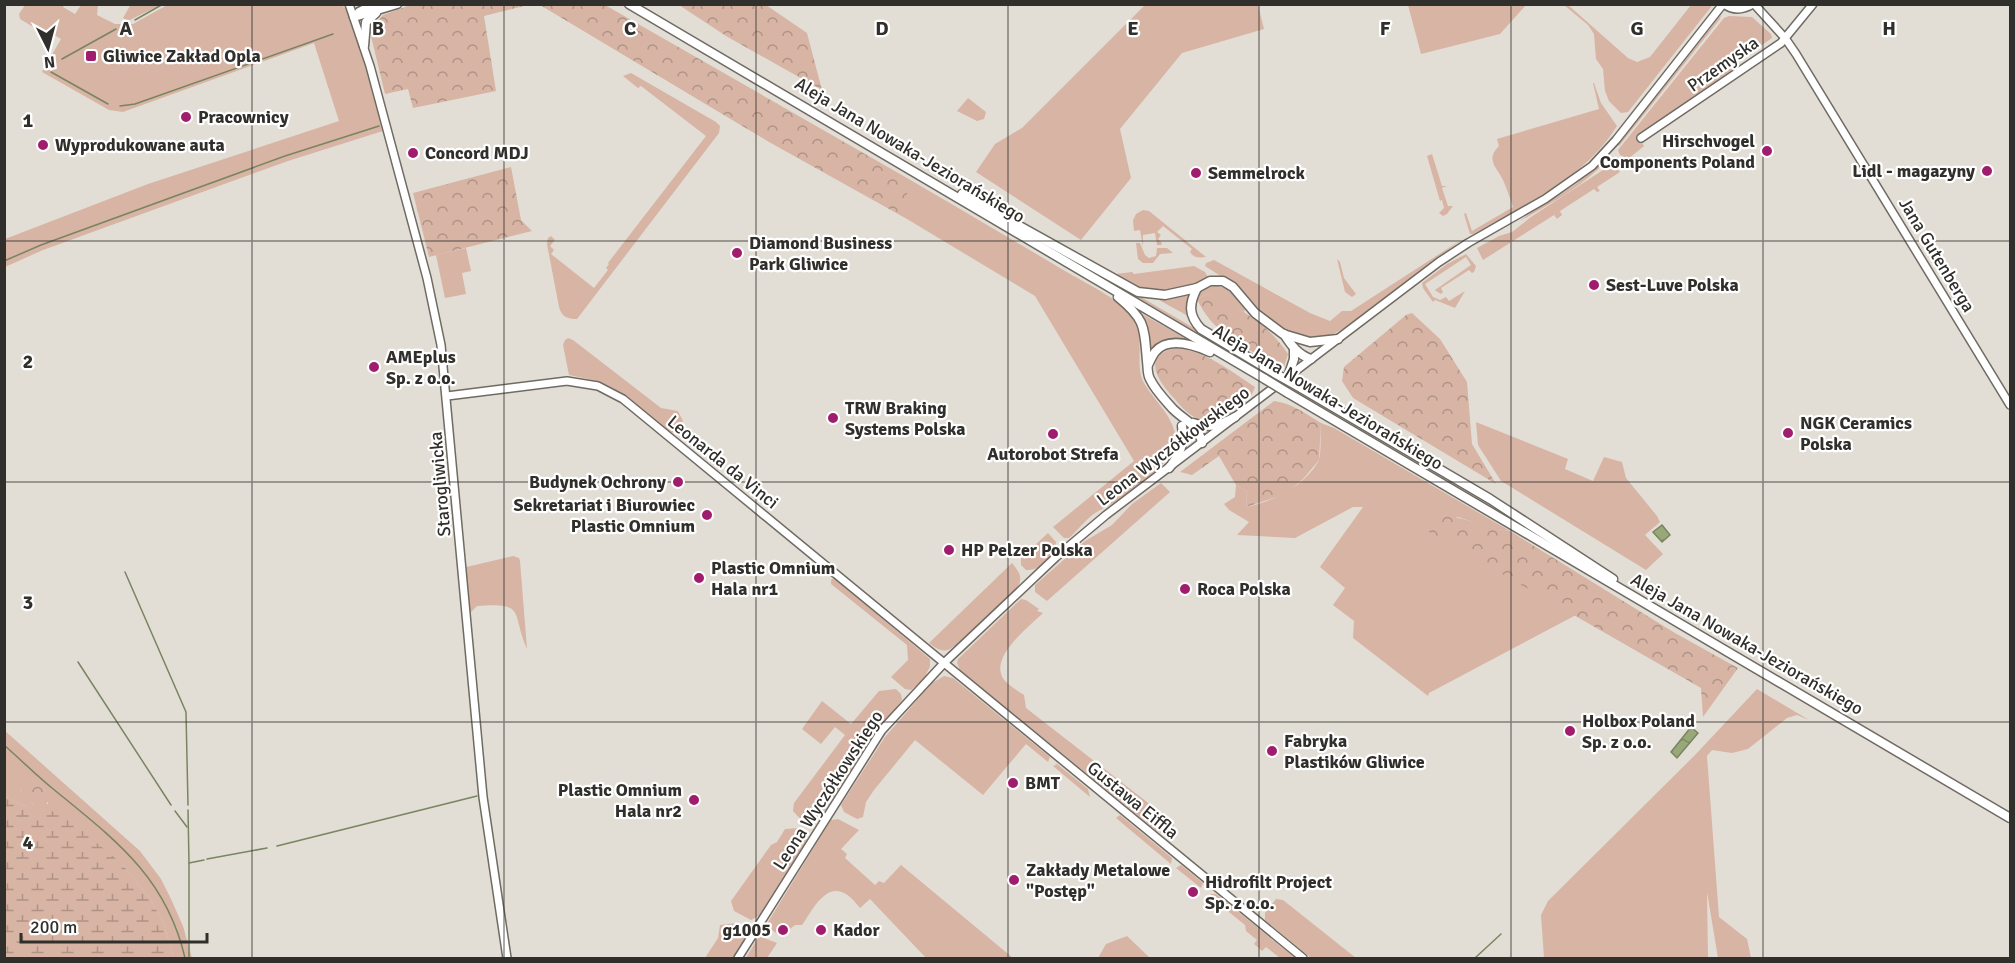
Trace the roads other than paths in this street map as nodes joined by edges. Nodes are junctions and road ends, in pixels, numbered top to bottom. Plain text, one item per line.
1 (349, 4) edge
2 (359, 4) edge
3 (397, 4) edge
4 (629, 4) edge
5 (1724, 4) edge
6 (1753, 4) edge
7 (1813, 4) edge
8 (376, 7) edge
9 (354, 17) junction
10 (1785, 38) junction
11 (364, 46) junction
12 (1641, 138) dead end
13 (920, 176) junction
14 (1099, 281) junction
15 (1197, 288) junction
16 (1283, 334) junction
17 (1338, 339) junction
18 (1302, 340) junction
19 (1293, 348) junction
20 (1311, 359) junction
21 (1238, 363) junction
22 (1148, 365) junction
23 (1288, 377) junction
24 (447, 396) junction
25 (2010, 405) edge
26 (1235, 417) junction
27 (1186, 424) junction
28 (1202, 443) junction
29 (1169, 468) junction
30 (1645, 603) junction
31 (945, 662) junction
32 (2010, 818) edge
33 (507, 958) edge
34 (738, 958) edge
35 (1303, 958) edge

1 - 9 street, Starogliwicka
2 - 8 main road
3 - 8 main road
4 - 13 main road, Aleja Jana Nowaka-Jeziorańskiego
5 - 6 street
5 - 17 street, Leona Wyczółkowskiego
6 - 10 street, Jana Gutenberga
7 - 10 street, Przemyska
8 - 9 main road
8 - 11 main road
9 - 11 street, Starogliwicka
10 - 12 street, Przemyska
10 - 25 street, Jana Gutenberga
11 - 24 street, Starogliwicka
13 - 14 main road, Aleja Jana Nowaka-Jeziorańskiego
13 - 15 main road
14 - 21 main road, Aleja Jana Nowaka-Jeziorańskiego
14 - 22 main road
15 - 16 main road
15 - 30 main road, bridge
16 - 18 main road
16 - 19 main road
17 - 18 main road
17 - 20 street, Leona Wyczółkowskiego
18 - 20 main road
19 - 20 main road
19 - 23 main road
20 - 23 street, Leona Wyczółkowskiego
21 - 22 main road
21 - 30 main road, Aleja Jana Nowaka-Jeziorańskiego, bridge
22 - 27 main road
23 - 26 street, Leona Wyczółkowskiego
24 - 31 street, Leonarda da Vinci
24 - 33 street, Starogliwicka
26 - 27 main road
26 - 28 street, Leona Wyczółkowskiego
27 - 28 main road
27 - 29 main road
28 - 29 street, Leona Wyczółkowskiego
29 - 31 street, Leona Wyczółkowskiego
30 - 32 main road, Aleja Jana Nowaka-Jeziorańskiego
31 - 34 street, Leona Wyczółkowskiego
31 - 35 street, Gustawa Eiffla

